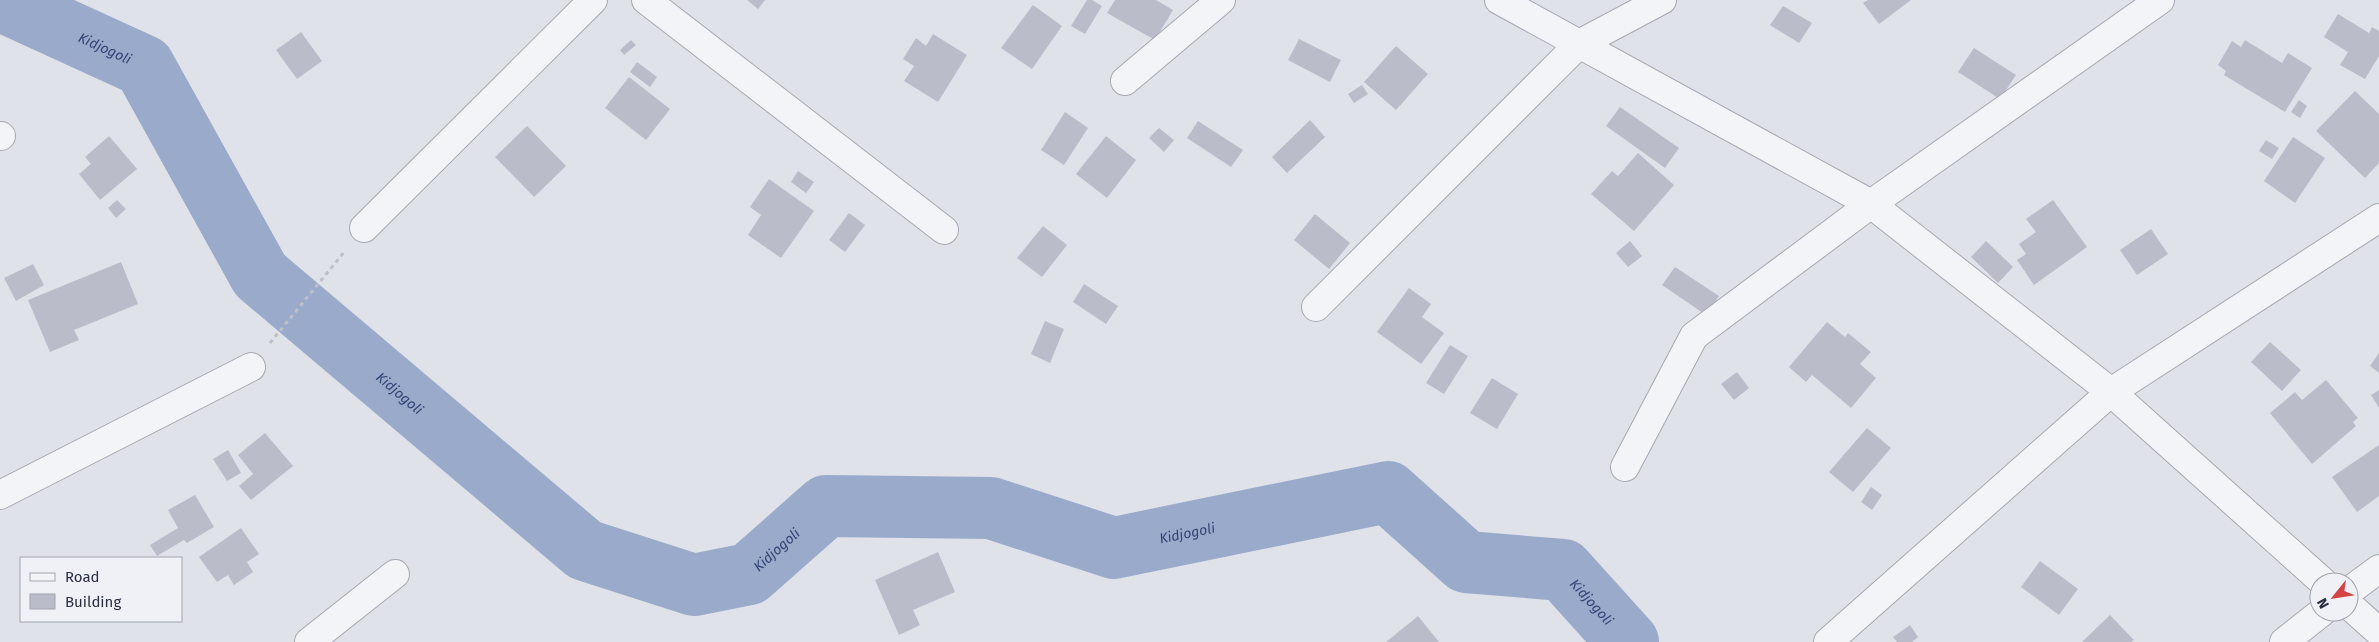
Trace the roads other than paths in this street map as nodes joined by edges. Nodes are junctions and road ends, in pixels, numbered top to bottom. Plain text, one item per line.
1 (593, 0) edge
2 (646, 0) edge
3 (1220, 0) edge
4 (1499, 0) edge
5 (1662, 0) edge
6 (2160, 0) edge
7 (1579, 44) junction
8 (1125, 81) dead end
9 (1871, 204) junction
10 (2379, 218) edge
11 (364, 228) road end
12 (944, 230) dead end
13 (1316, 307) dead end
14 (251, 367) road end
15 (2111, 392) junction
16 (1625, 467) dead end
17 (0, 495) edge
18 (2379, 569) edge
19 (2312, 572) edge
20 (395, 574) dead end
21 (2359, 584) edge
22 (2359, 614) edge
23 (2309, 622) edge
24 (2379, 632) edge
25 (309, 642) edge
26 (1828, 642) edge
27 (2284, 642) edge

1 - 11 street
2 - 12 street
3 - 8 street
4 - 7 street
5 - 7 street
6 - 9 street
7 - 9 street
7 - 13 street
9 - 15 street
9 - 16 street
10 - 15 street
14 - 17 street
15 - 19 street
15 - 26 street
18 - 21 street
20 - 25 street
22 - 24 street
23 - 27 street

